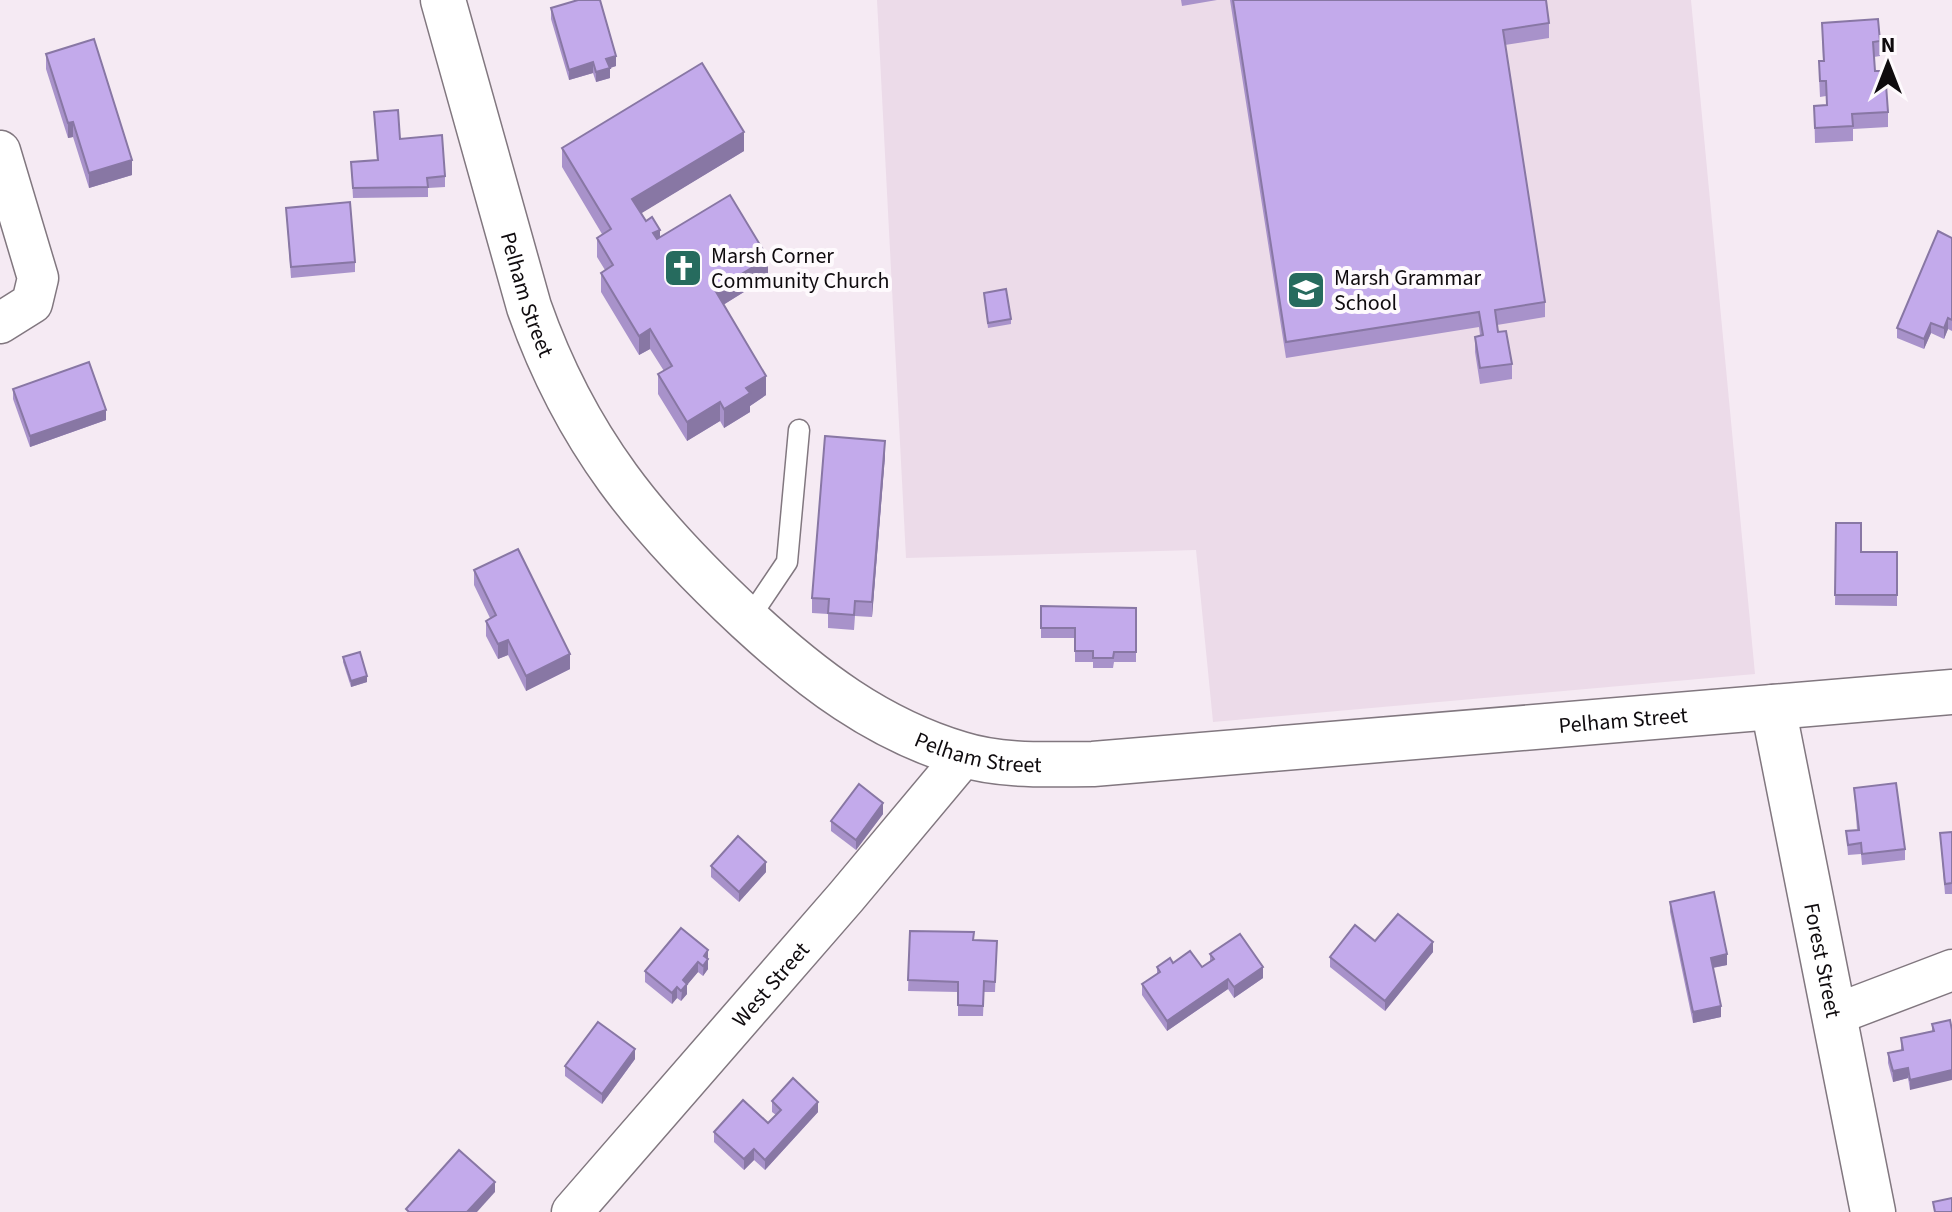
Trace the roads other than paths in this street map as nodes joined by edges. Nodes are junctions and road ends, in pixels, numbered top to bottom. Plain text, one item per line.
1 (443, 0) edge
2 (0, 151) edge
3 (0, 323) edge
4 (799, 430) dead end
5 (748, 620) junction
6 (1952, 692) edge
7 (1773, 707) junction
8 (964, 756) junction
9 (1952, 970) edge
10 (1834, 1015) junction
11 (572, 1212) edge
12 (1873, 1212) edge

1 - 5 street, Pelham Street
2 - 3 street
4 - 5 lane
5 - 8 street, Pelham Street
6 - 7 street, Pelham Street
7 - 8 street, Pelham Street
7 - 10 street, Forest Street
8 - 11 street, West Street
9 - 10 street
10 - 12 street, Forest Street

